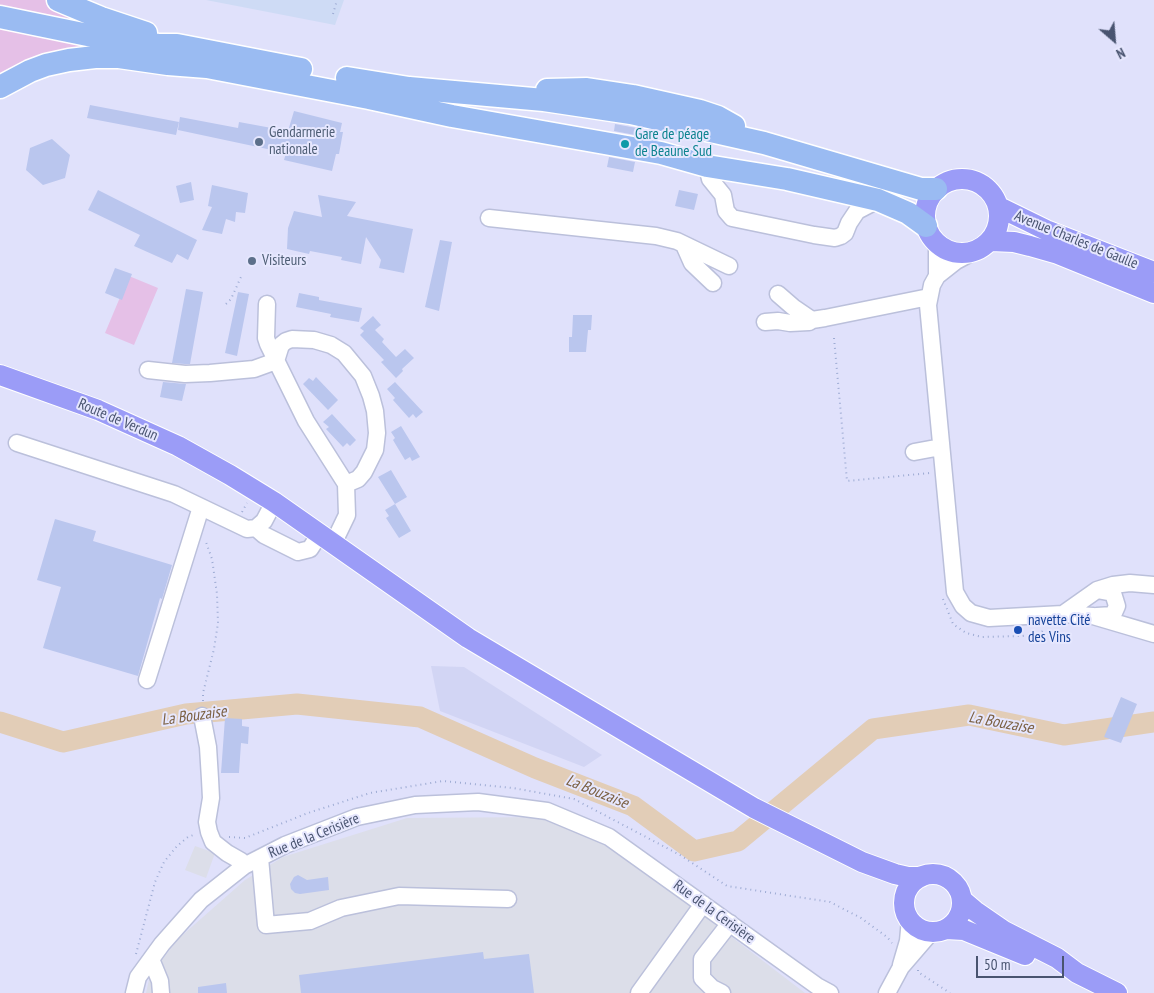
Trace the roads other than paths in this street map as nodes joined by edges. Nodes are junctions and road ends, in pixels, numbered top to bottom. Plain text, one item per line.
1 (58, 0) edge
2 (0, 17) edge
3 (98, 36) junction
4 (177, 45) junction
5 (207, 67) junction
6 (0, 86) edge
7 (707, 166) junction
8 (936, 189) junction
9 (878, 200) junction
10 (999, 206) junction
11 (489, 218) dead end
12 (931, 235) junction
13 (991, 241) junction
14 (684, 246) junction
15 (971, 253) junction
16 (728, 266) dead end
17 (1154, 272) edge
18 (936, 276) junction
19 (713, 283) dead end
20 (1154, 293) edge
21 (778, 294) dead end
22 (928, 297) junction
23 (812, 320) junction
24 (765, 322) dead end
25 (292, 339) junction
26 (276, 361) junction
27 (148, 370) dead end
28 (0, 375) edge
29 (17, 443) dead end
30 (346, 484) junction
31 (274, 502) junction
32 (201, 507) junction
33 (256, 528) junction
34 (326, 540) junction
35 (1154, 585) edge
36 (1097, 590) junction
37 (1064, 614) junction
38 (1093, 616) junction
39 (1154, 634) edge
40 (147, 680) dead end
41 (202, 716) dead end
42 (260, 858) junction
43 (862, 862) junction
44 (244, 866) junction
45 (921, 877) junction
46 (508, 899) dead end
47 (962, 900) junction
48 (703, 904) junction
49 (907, 912) junction
50 (730, 923) junction
51 (939, 930) junction
52 (151, 959) junction
53 (901, 967) junction
54 (1077, 972) junction
55 (136, 985) edge
56 (161, 993) edge
57 (639, 993) edge
58 (722, 993) edge
59 (830, 993) edge
60 (886, 993) edge
61 (1116, 993) edge

1 - 4 highway
2 - 3 highway
3 - 4 highway
3 - 5 highway
4 - 8 highway
5 - 6 highway
5 - 7 highway
7 - 9 highway
7 - 9 street
8 - 10 main road
8 - 12 main road
9 - 12 highway
10 - 13 main road
10 - 17 main road, Avenue Charles de Gaulle
11 - 14 street
12 - 15 main road
12 - 18 street
13 - 15 main road
13 - 20 main road, Avenue Charles de Gaulle
14 - 16 street
14 - 19 street
15 - 18 street
18 - 22 street
21 - 23 street
22 - 23 street
22 - 37 street
23 - 24 street
25 - 26 street
25 - 26 street
25 - 30 street
26 - 27 street
26 - 30 street
28 - 31 main road, Route de Verdun
29 - 32 street
30 - 34 street
31 - 33 street
31 - 34 main road, Route de Verdun
32 - 33 street
32 - 40 street
33 - 34 street
34 - 43 main road, Route de Verdun
35 - 36 street
36 - 37 street
36 - 38 street
37 - 38 street
38 - 39 street
41 - 44 street
42 - 44 street, Rue de la Cerisière
42 - 46 street
42 - 48 street, Rue de la Cerisière
43 - 45 main road
43 - 49 main road
44 - 52 street, Rue de la Cerisière
45 - 47 main road
45 - 49 main road
47 - 51 main road
47 - 54 main road
48 - 50 street, Rue de la Cerisière
48 - 57 street
49 - 51 main road
49 - 53 street
50 - 58 street
50 - 59 street, Rue de la Cerisière
51 - 53 street
51 - 54 main road
52 - 55 street, Rue de la Cerisière
52 - 56 street
53 - 60 street
54 - 61 main road

